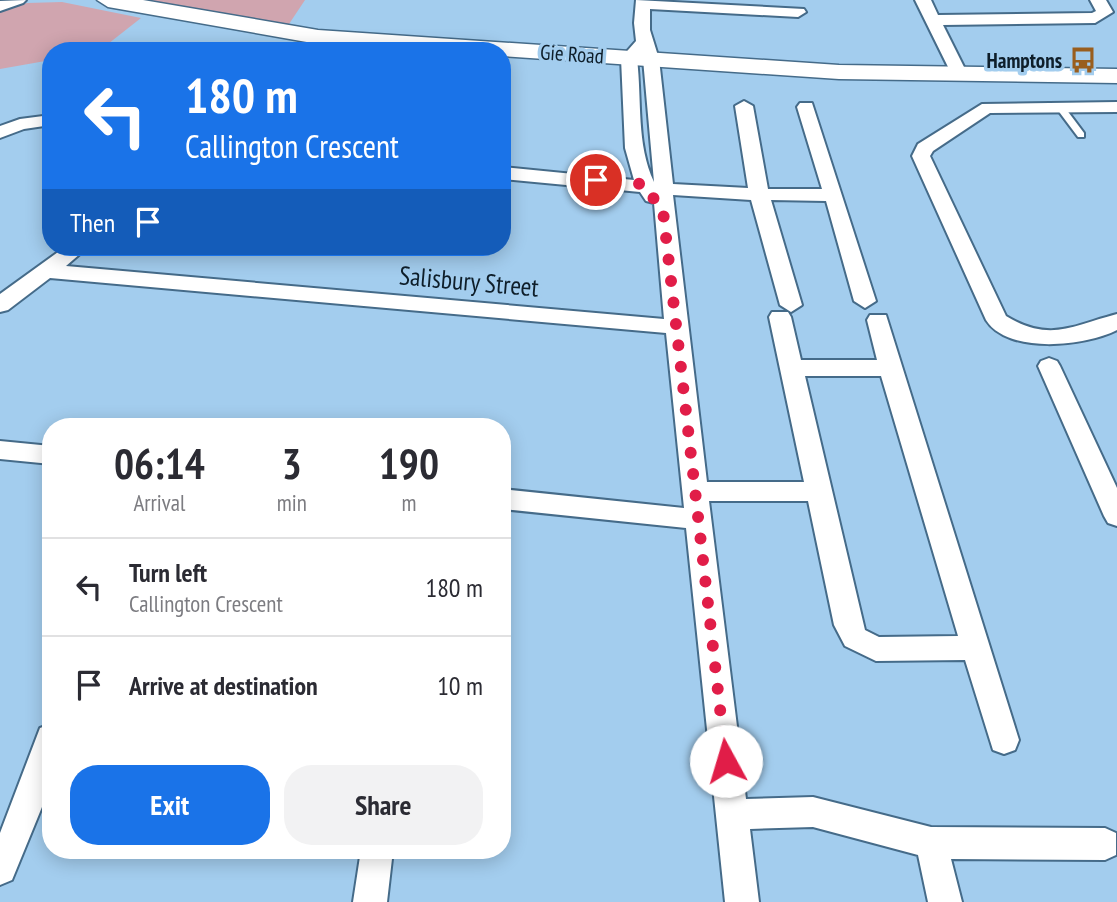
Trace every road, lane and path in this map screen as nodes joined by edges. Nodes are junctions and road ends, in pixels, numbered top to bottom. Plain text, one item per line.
1 (18, 0) edge
2 (87, 0) edge
3 (108, 0) edge
4 (923, 0) edge
5 (1098, 0) edge
6 (643, 2) edge
7 (693, 3) edge
8 (763, 5) edge
9 (0, 6) edge
10 (145, 9) junction
11 (798, 12) dead end
12 (933, 20) junction
13 (419, 42) edge
14 (511, 47) edge
15 (641, 53) junction
16 (1117, 67) edge
17 (958, 73) junction
18 (1117, 76) edge
19 (744, 106) dead end
20 (806, 107) dead end
21 (1060, 107) junction
22 (1117, 107) edge
23 (42, 121) edge
24 (0, 133) edge
25 (1081, 135) dead end
26 (511, 174) edge
27 (643, 184) junction
28 (759, 194) junction
29 (834, 195) junction
30 (664, 199) junction
31 (66, 256) edge
32 (45, 271) junction
33 (0, 304) edge
34 (1117, 321) edge
35 (678, 327) junction
36 (1049, 366) dead end
37 (791, 368) junction
38 (890, 368) junction
39 (0, 450) edge
40 (42, 454) edge
41 (818, 491) junction
42 (696, 492) junction
43 (511, 500) edge
44 (1117, 516) edge
45 (699, 519) junction
46 (975, 648) junction
47 (1004, 740) dead end
48 (42, 765) edge
49 (732, 815) junction
50 (931, 844) junction
51 (1105, 844) dead end
52 (376, 859) edge
53 (0, 869) edge
54 (370, 902) edge
55 (742, 902) edge
56 (945, 902) edge

1 - 9 street
2 - 10 street, Gie Road
3 - 10 street, Gie Road
4 - 12 street
5 - 12 street
6 - 7 street
6 - 15 street
7 - 8 street
8 - 11 street
10 - 13 street, Gie Road
12 - 17 street
14 - 15 street, Gie Road
15 - 17 street, Gie Road
15 - 27 street
15 - 30 street
16 - 17 street, Gie Road
17 - 18 street, Gie Road
19 - 28 street
20 - 29 street
21 - 22 street
21 - 25 lane
21 - 34 street
23 - 24 street
26 - 27 street
27 - 30 street
28 - 29 street
28 - 30 street
28 - 37 street
29 - 38 street
30 - 35 street
31 - 32 street
32 - 33 street
32 - 35 street, Salisbury Street
35 - 42 street
36 - 44 street
37 - 38 street
37 - 41 street
38 - 46 street
39 - 40 street
41 - 42 street
41 - 46 street
42 - 45 street
43 - 45 street
45 - 49 street
46 - 47 street
48 - 53 street
49 - 50 street
49 - 55 street
50 - 51 street
50 - 56 street
52 - 54 street

